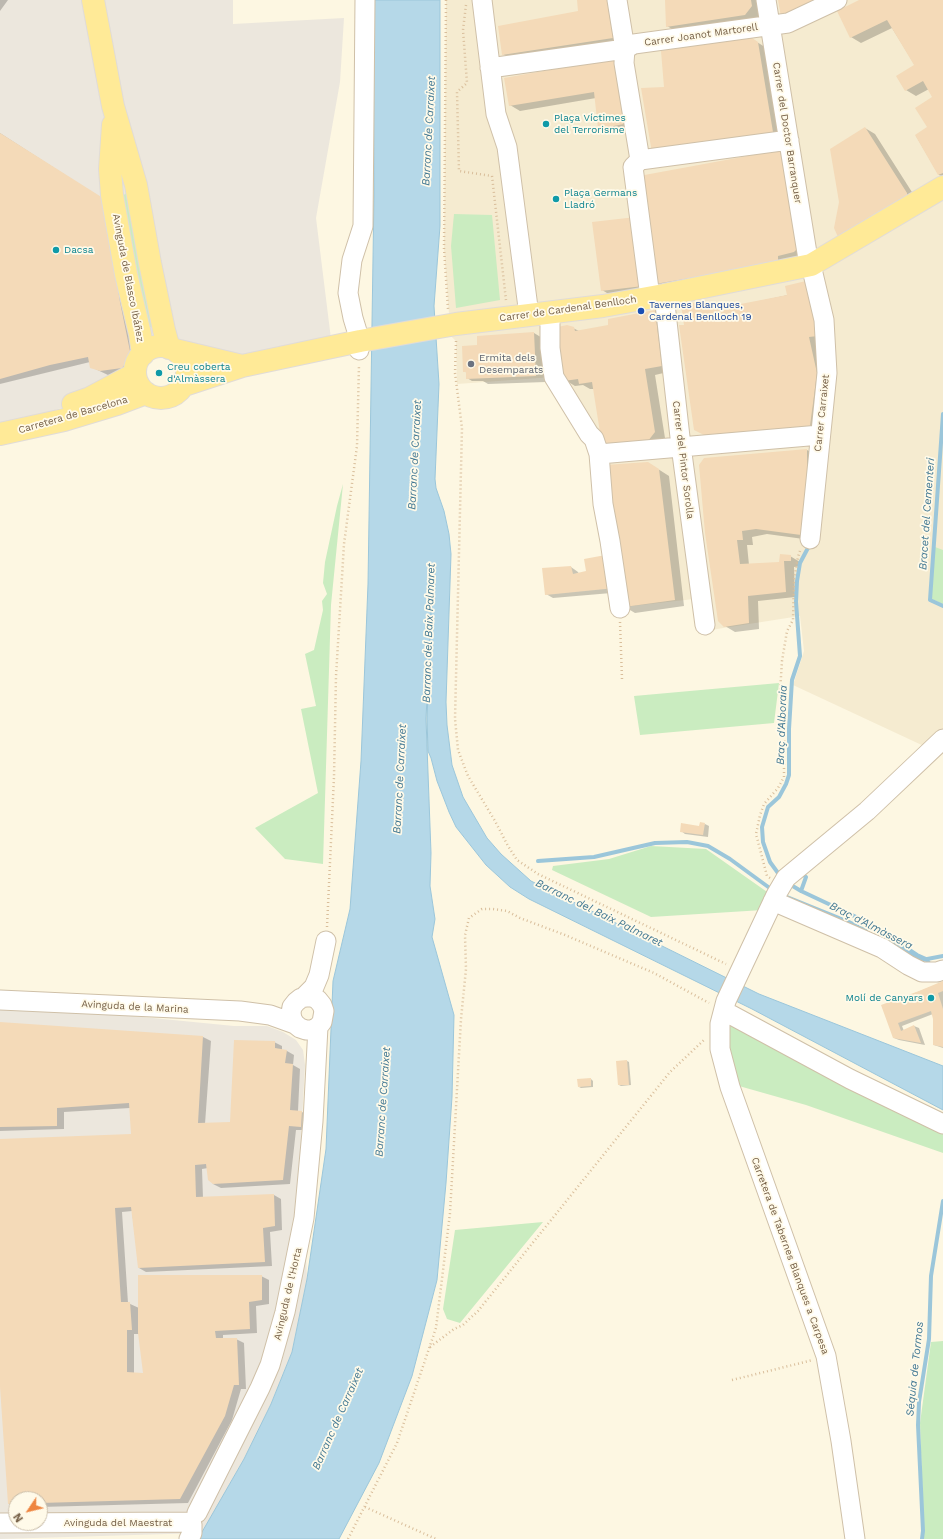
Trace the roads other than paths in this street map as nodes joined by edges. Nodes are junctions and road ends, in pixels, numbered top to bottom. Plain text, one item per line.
1 (93, 0) edge
2 (365, 0) edge
3 (482, 0) edge
4 (617, 0) edge
5 (766, 0) edge
6 (837, 0) edge
7 (770, 26) junction
8 (625, 49) junction
9 (490, 68) junction
10 (789, 140) junction
11 (640, 160) junction
12 (120, 166) junction
13 (136, 185) junction
14 (943, 187) edge
15 (112, 195) junction
16 (811, 264) junction
17 (657, 296) junction
18 (550, 313) junction
19 (529, 316) junction
20 (361, 344) junction
21 (172, 349) junction
22 (143, 354) junction
23 (242, 366) junction
24 (135, 374) junction
25 (184, 385) junction
26 (146, 393) junction
27 (0, 429) edge
28 (0, 434) edge
29 (820, 435) junction
30 (681, 446) junction
31 (599, 454) junction
32 (810, 539) road end
33 (620, 608) road end
34 (705, 625) dead end
35 (943, 739) edge
36 (777, 894) junction
37 (326, 941) road end
38 (943, 970) edge
39 (0, 1000) edge
40 (306, 1002) junction
41 (723, 1012) junction
42 (270, 1015) junction
43 (304, 1026) junction
44 (943, 1124) edge
45 (0, 1523) edge
46 (192, 1524) edge
47 (855, 1539) edge

1 - 12 main road, Avinguda de Blasco Ibáñez
2 - 20 street
3 - 9 street
4 - 8 street
5 - 7 street, Carrer del Doctor Barranquer
6 - 7 street, Carrer Joanot Martorell
7 - 8 street, Carrer Joanot Martorell
7 - 10 street, Carrer del Doctor Barranquer
8 - 9 street, Carrer Joanot Martorell
8 - 11 street
9 - 19 street
10 - 11 street
10 - 16 street, Carrer del Doctor Barranquer
11 - 17 street, Carrer del Pintor Sorolla
12 - 13 main road, Avinguda de Blasco Ibáñez
12 - 15 main road, Avinguda de Blasco Ibáñez
13 - 15 main road
13 - 21 main road, Avinguda de Blasco Ibáñez
14 - 16 main road, Carrer de Cardenal Benlloch
15 - 22 main road, Avinguda de Blasco Ibáñez
16 - 17 main road, Carrer de Cardenal Benlloch
16 - 29 street, Carrer Carraixet
17 - 18 main road, Carrer de Cardenal Benlloch
17 - 30 street, Carrer del Pintor Sorolla
18 - 19 main road, Carrer de Cardenal Benlloch
18 - 31 street
19 - 20 main road, Carrer de Cardenal Benlloch
20 - 23 main road
21 - 22 main road
21 - 23 main road
21 - 25 main road
22 - 24 main road
23 - 25 main road
24 - 26 main road
24 - 27 main road, Carretera de Barcelona
25 - 26 main road
26 - 28 main road, Carretera de Barcelona
29 - 30 street
29 - 32 street, Carrer Carraixet
30 - 31 street
30 - 34 street, Carrer del Pintor Sorolla
31 - 33 street
35 - 36 street
36 - 38 street
36 - 41 street
37 - 40 street
39 - 42 street, Avinguda de la Marina
40 - 42 street
40 - 43 street
40 - 43 street
41 - 44 street
41 - 47 street, Carretera de Tabernes Blanques a Carpesa
42 - 43 street, Avinguda de la Marina
43 - 46 street, Avinguda de l'Horta
45 - 46 street, Avinguda del Maestrat

